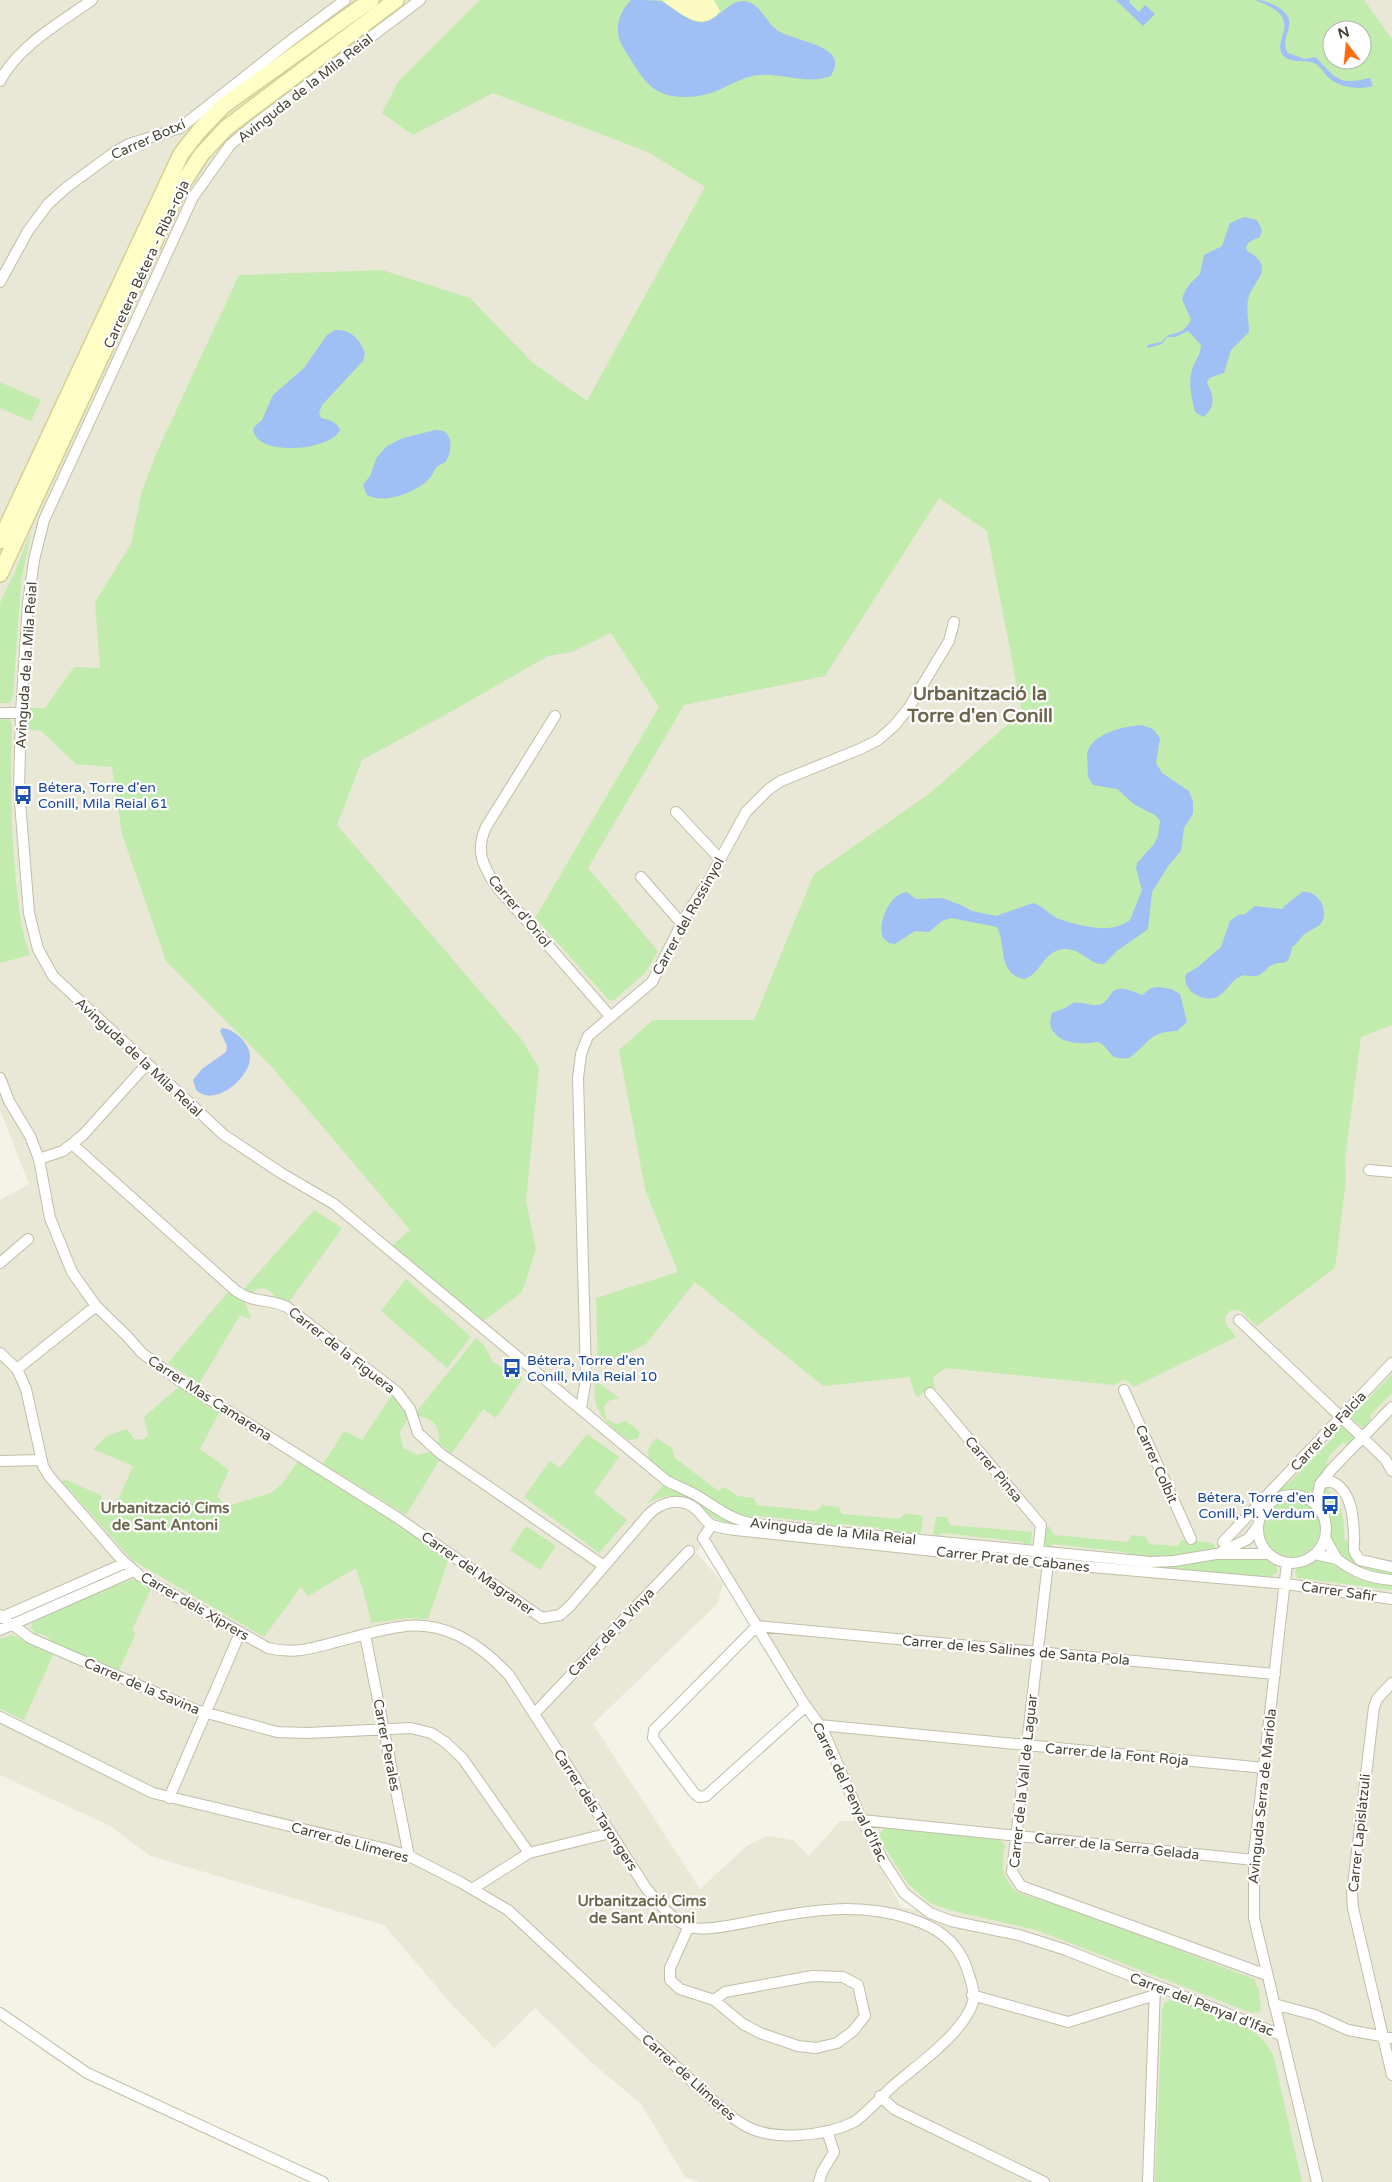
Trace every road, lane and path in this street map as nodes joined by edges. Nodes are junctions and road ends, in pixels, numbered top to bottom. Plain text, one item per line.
1 (92, 0) edge
2 (345, 0) edge
3 (371, 0) edge
4 (396, 0) edge
5 (420, 0) edge
6 (0, 81) edge
7 (0, 282) edge
8 (0, 541) edge
9 (0, 574) edge
10 (954, 622) dead end
11 (2, 712) edge
12 (21, 713) junction
13 (554, 716) dead end
14 (676, 812) dead end
15 (720, 859) junction
16 (641, 877) dead end
17 (682, 924) junction
18 (610, 1016) junction
19 (147, 1064) junction
20 (0, 1078) edge
21 (5, 1098) edge
22 (72, 1144) junction
23 (39, 1159) junction
24 (1369, 1170) dead end
25 (1392, 1172) edge
26 (28, 1239) dead end
27 (0, 1263) edge
28 (96, 1306) junction
29 (1239, 1320) dead end
30 (0, 1353) edge
31 (1392, 1363) edge
32 (17, 1369) junction
33 (1124, 1390) dead end
34 (930, 1393) dead end
35 (1392, 1408) edge
36 (581, 1409) junction
37 (1340, 1417) junction
38 (1362, 1438) junction
39 (42, 1460) junction
40 (0, 1461) edge
41 (1392, 1471) edge
42 (1320, 1484) junction
43 (1316, 1505) junction
44 (398, 1518) joint
45 (712, 1525) junction
46 (1258, 1526) junction
47 (1325, 1538) junction
48 (1191, 1539) dead end
49 (1223, 1542) dead end
50 (689, 1551) dead end
51 (1038, 1551) junction
52 (1216, 1554) junction
53 (1268, 1554) junction
54 (1315, 1554) junction
55 (1337, 1558) junction
56 (126, 1563) junction
57 (1048, 1563) junction
58 (1287, 1563) junction
59 (604, 1566) junction
60 (1392, 1567) edge
61 (134, 1571) junction
62 (1392, 1580) edge
63 (1286, 1584) junction
64 (1392, 1599) edge
65 (1, 1617) edge
66 (13, 1624) junction
67 (757, 1626) junction
68 (0, 1630) edge
69 (240, 1633) junction
70 (365, 1635) junction
71 (1038, 1652) junction
72 (1275, 1674) junction
73 (1392, 1683) edge
74 (806, 1706) junction
75 (206, 1713) junction
76 (534, 1714) junction
77 (0, 1717) edge
78 (819, 1725) junction
79 (383, 1728) junction
80 (1026, 1745) junction
81 (1265, 1768) junction
82 (169, 1798) junction
83 (862, 1820) junction
84 (610, 1833) junction
85 (1016, 1836) junction
86 (529, 1853) junction
87 (409, 1856) junction
88 (1254, 1860) junction
89 (472, 1889) junction
90 (689, 1926) junction
91 (1267, 1975) junction
92 (1155, 1991) junction
93 (972, 1995) junction
94 (714, 2000) junction
95 (1274, 2004) junction
96 (0, 2013) edge
97 (1281, 2034) junction
98 (1388, 2038) edge
99 (1392, 2075) edge
100 (880, 2096) junction
101 (827, 2131) junction
102 (323, 2182) edge
103 (819, 2182) edge
104 (1044, 2182) edge
105 (1148, 2182) edge
106 (1316, 2182) edge

1 - 6 street
2 - 7 street, Carrer Botxí
3 - 8 main road, Carretera Bétera - Riba-roja
4 - 9 main road, Carretera Bétera - Riba-roja
5 - 12 street, Avinguda de la Mila Reial
10 - 15 street, Carrer del Rossinyol
11 - 12 street
12 - 19 street, Avinguda de la Mila Reial
13 - 18 street, Carrer d'Oriol
14 - 15 street
15 - 17 street, Carrer del Rossinyol
16 - 17 street
17 - 18 street, Carrer del Rossinyol
18 - 36 street, Carrer del Rossinyol
19 - 22 street
19 - 36 street, Avinguda de la Mila Reial
20 - 21 street, Carrer Mas Camarena
21 - 23 street, Carrer Mas Camarena
22 - 23 street
22 - 59 street, Carrer de la Figuera
23 - 28 street, Carrer Mas Camarena
24 - 25 street
26 - 27 street
28 - 32 street
28 - 44 street, Carrer Mas Camarena
29 - 37 street
30 - 32 street, Carrer dels Xiprers
31 - 37 street, Carrer de Falcia
32 - 39 street, Carrer dels Xiprers
33 - 48 street, Carrer Colbit
34 - 51 street, Carrer Pinsa
35 - 38 street, Carrer de Falcia
36 - 51 street, Avinguda de la Mila Reial
37 - 38 street
37 - 49 street, Carrer de Falcia
38 - 41 street
38 - 42 street, Carrer de Falcia
39 - 40 street
39 - 56 street, Carrer dels Xiprers
42 - 43 street
42 - 60 street
43 - 46 street
43 - 47 street
44 - 59 street, Carrer del Magraner
45 - 57 street, Carrer Prat de Cabanes
45 - 59 street, Carrer del Magraner
45 - 67 street, Carrer del Penyal d'Ifac
46 - 52 street, Avinguda de la Mila Reial
46 - 53 street
47 - 54 street
47 - 55 street
50 - 76 street, Carrer de la Vinya
51 - 52 street, Avinguda de la Mila Reial
52 - 53 street, Avinguda de la Mila Reial
53 - 58 street
54 - 55 street
54 - 58 street
55 - 62 street
56 - 61 street, Carrer dels Xiprers
56 - 65 street
57 - 63 street, Carrer Prat de Cabanes
57 - 71 street, Carrer de la Vall de Laguar
58 - 63 street, Avinguda Serra de Mariola
61 - 66 street
61 - 69 street, Carrer dels Xiprers
63 - 64 street, Carrer Safir
63 - 72 street, Avinguda Serra de Mariola
65 - 66 street, Carrer de la Savina
66 - 68 street
66 - 75 street, Carrer de la Savina
67 - 71 street, Carrer de les Salines de Santa Pola
67 - 74 street, Carrer del Penyal d'Ifac
67 - 74 street
69 - 70 street, Carrer dels Xiprers
69 - 75 street
70 - 76 street, Carrer dels Tarongers
70 - 79 street, Carrer Perales
71 - 72 street, Carrer de les Salines de Santa Pola
71 - 80 street, Carrer de la Vall de Laguar
72 - 81 street, Avinguda Serra de Mariola
73 - 98 street, Carrer Lapislàtzuli
74 - 78 street, Carrer del Penyal d'Ifac
75 - 79 street, Carrer de la Savina
75 - 82 street
76 - 84 street, Carrer dels Tarongers
77 - 82 street, Carrer de Llimeres
78 - 80 street, Carrer de la Font Roja
78 - 83 street, Carrer del Penyal d'Ifac
79 - 86 street, Carrer de la Savina
79 - 87 street, Carrer Perales
80 - 81 street, Carrer de la Font Roja
80 - 85 street, Carrer de la Vall de Laguar
81 - 88 street, Avinguda Serra de Mariola
82 - 87 street, Carrer de Llimeres
83 - 85 street, Carrer de la Serra Gelada
83 - 92 street, Carrer del Penyal d'Ifac
84 - 86 street
84 - 90 street, Carrer dels Tarongers
85 - 88 street, Carrer de la Serra Gelada
85 - 91 street, Carrer de la Vall de Laguar
86 - 89 street
87 - 89 street, Carrer de Llimeres
88 - 91 street, Avinguda Serra de Mariola
89 - 101 street, Carrer de Llimeres
90 - 93 street
90 - 94 street
91 - 95 street, Avinguda Serra de Mariola
92 - 93 street
92 - 97 street, Carrer del Penyal d'Ifac
92 - 105 street
93 - 100 street
94 - 94 street
95 - 97 street, Avinguda Serra de Mariola
95 - 98 street
96 - 102 street
97 - 106 street, Avinguda Serra de Mariola
98 - 99 street, Carrer Lapislàtzuli
100 - 101 street
100 - 104 street
101 - 103 street

